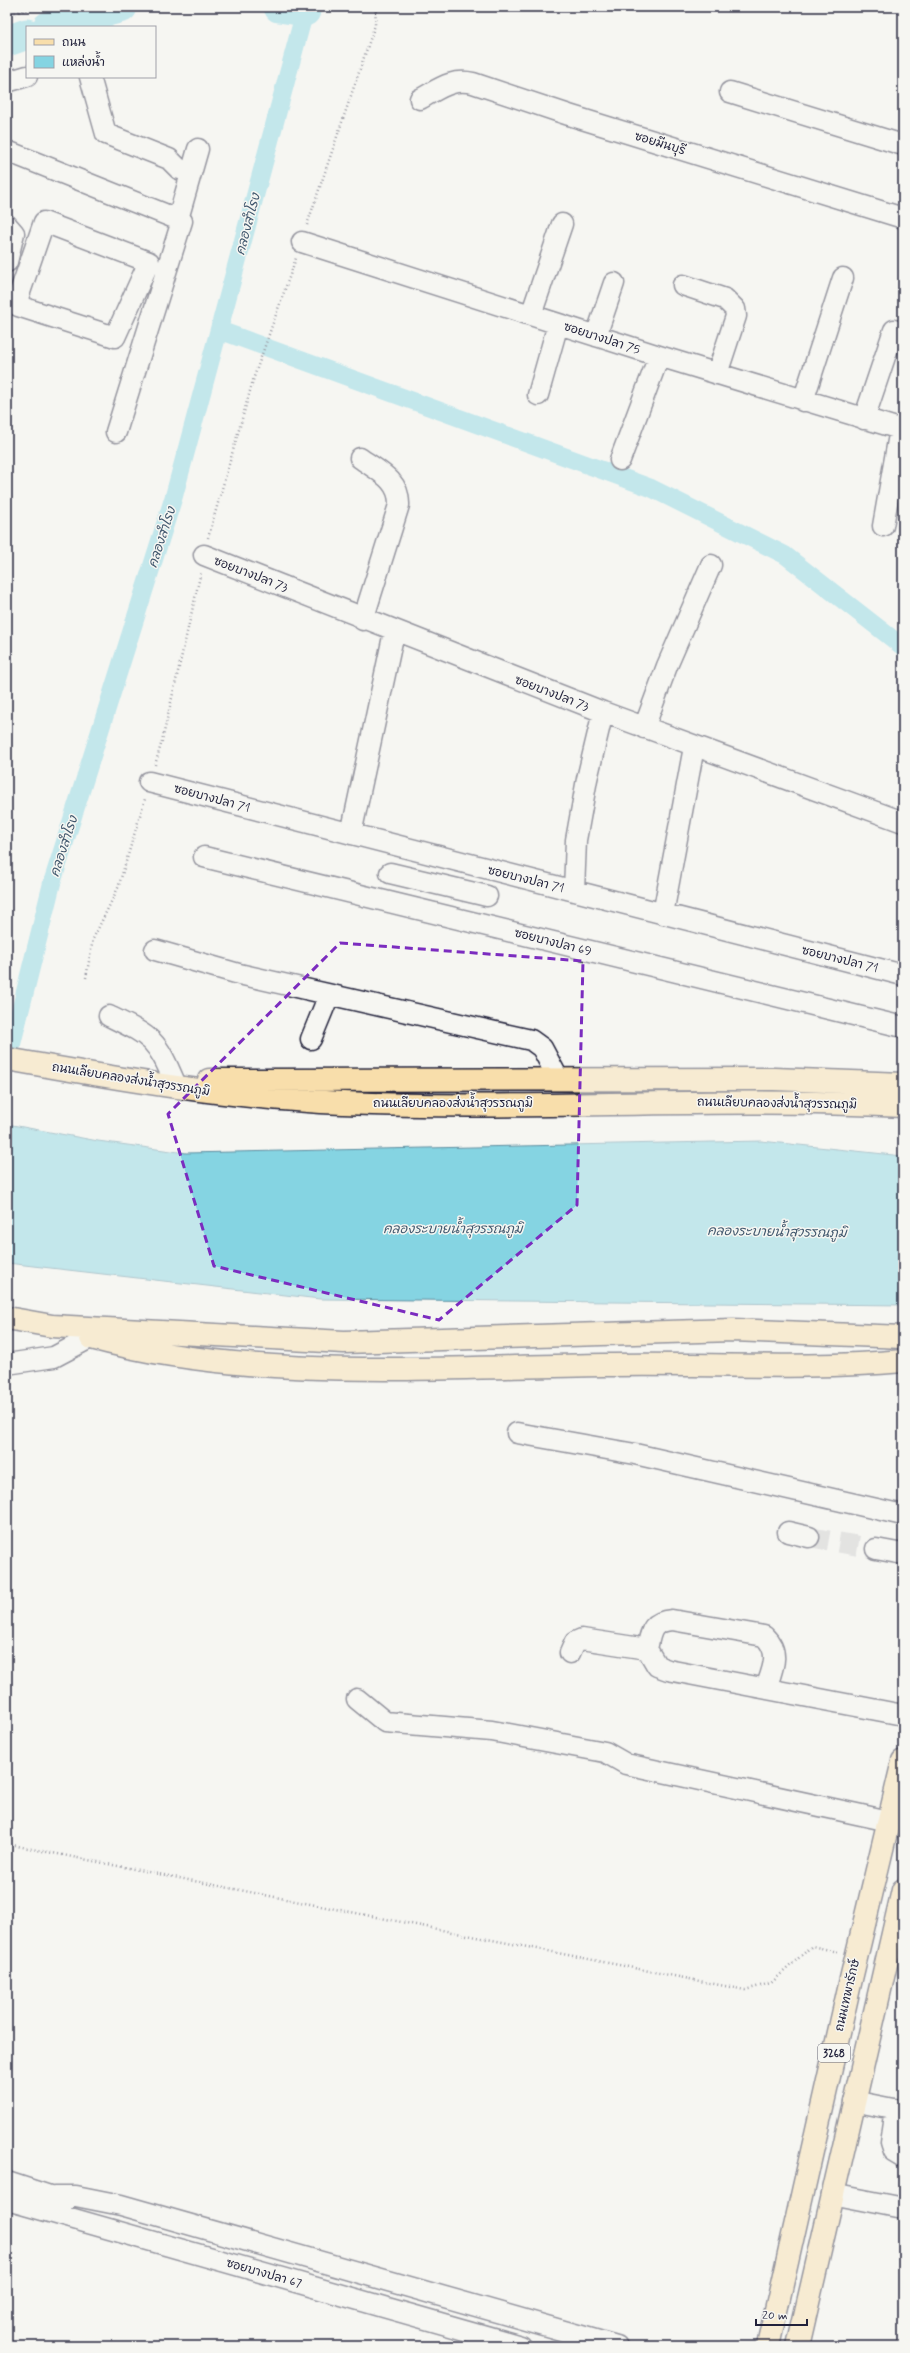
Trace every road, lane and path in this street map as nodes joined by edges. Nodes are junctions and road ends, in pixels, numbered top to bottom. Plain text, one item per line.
1 (37, 7) edge
2 (376, 7) edge
3 (7, 15) edge
4 (26, 76) edge
5 (90, 78) edge
6 (7, 82) edge
7 (730, 92) dead end
8 (420, 99) dead end
9 (903, 145) edge
10 (198, 149) dead end
11 (7, 151) edge
12 (179, 169) dead end
13 (903, 218) edge
14 (178, 219) junction
15 (562, 224) dead end
16 (7, 225) edge
17 (302, 242) junction
18 (7, 262) edge
19 (843, 278) dead end
20 (614, 283) dead end
21 (683, 286) dead end
22 (13, 292) edge
23 (531, 315) junction
24 (558, 324) junction
25 (894, 330) dead end
26 (596, 336) junction
27 (659, 356) junction
28 (717, 374) junction
29 (538, 395) dead end
30 (803, 401) junction
31 (864, 419) junction
32 (902, 430) edge
33 (116, 432) dead end
34 (360, 458) dead end
35 (620, 460) dead end
36 (883, 526) dead end
37 (204, 555) junction
38 (711, 565) dead end
39 (364, 620) junction
40 (394, 632) junction
41 (603, 712) junction
42 (644, 728) junction
43 (694, 747) junction
44 (150, 782) junction
45 (903, 822) edge
46 (351, 834) junction
47 (204, 858) dead end
48 (450, 860) junction
49 (390, 873) dead end
50 (443, 885) junction
51 (574, 891) junction
52 (487, 896) dead end
53 (435, 914) junction
54 (663, 914) junction
55 (155, 950) dead end
56 (903, 975) edge
57 (86, 978) dead end
58 (329, 995) junction
59 (109, 1016) dead end
60 (903, 1027) edge
61 (311, 1039) dead end
62 (7, 1058) edge
63 (559, 1080) junction
64 (144, 1083) junction
65 (175, 1083) junction
66 (903, 1084) edge
67 (903, 1106) edge
68 (7, 1318) edge
69 (58, 1327) junction
70 (903, 1337) edge
71 (90, 1338) junction
72 (903, 1361) edge
73 (7, 1364) edge
74 (517, 1433) dead end
75 (903, 1515) edge
76 (788, 1532) dead end
77 (809, 1537) tunnel mouth
78 (876, 1549) tunnel mouth
79 (903, 1554) edge
80 (647, 1649) junction
81 (570, 1653) dead end
82 (766, 1688) junction
83 (357, 1699) dead end
84 (903, 1715) edge
85 (903, 1761) edge
86 (889, 1821) junction
87 (7, 1844) edge
88 (903, 1890) edge
89 (897, 1941) edge
90 (856, 1956) junction
91 (853, 2101) junction
92 (899, 2110) edge
93 (903, 2157) edge
94 (7, 2182) edge
95 (832, 2194) junction
96 (54, 2196) junction
97 (7, 2200) edge
98 (903, 2208) edge
99 (76, 2220) junction
100 (521, 2346) edge
101 (617, 2346) edge
102 (768, 2346) edge
103 (798, 2346) edge

1 - 3 path
2 - 17 path
4 - 6 street
5 - 12 street
7 - 9 street
8 - 13 street, ซอยมีนบุรี
10 - 14 street
11 - 14 street
14 - 33 street
15 - 23 street
16 - 18 street
17 - 23 street, ซอยบางปลา 75
17 - 37 path
19 - 30 street
20 - 26 street
21 - 28 street
22 - 22 street
23 - 24 street, ซอยบางปลา 75
24 - 26 street, ซอยบางปลา 75
24 - 29 street
25 - 31 street
26 - 27 street, ซอยบางปลา 75
27 - 28 street, ซอยบางปลา 75
27 - 35 street
28 - 30 street, ซอยบางปลา 75
30 - 31 street, ซอยบางปลา 75
31 - 32 street, ซอยบางปลา 75
32 - 36 street
34 - 39 street
37 - 39 street, ซอยบางปลา 73
37 - 44 path
38 - 42 street
39 - 40 street, ซอยบางปลา 73
40 - 41 street, ซอยบางปลา 73
40 - 46 street
41 - 42 street, ซอยบางปลา 73
41 - 51 street
42 - 43 street, ซอยบางปลา 73
43 - 45 street, ซอยบางปลา 73
43 - 54 street
44 - 46 street, ซอยบางปลา 71
44 - 57 path
46 - 48 street, ซอยบางปลา 71
47 - 53 street, ซอยบางปลา 69
48 - 50 street
48 - 51 street, ซอยบางปลา 71
49 - 50 street
50 - 52 street
50 - 53 street
51 - 54 street, ซอยบางปลา 71
53 - 60 street, ซอยบางปลา 69
54 - 56 street, ซอยบางปลา 71
55 - 58 street
58 - 61 street
58 - 63 street
59 - 65 street
62 - 64 main road, ถนนเลียบคลองส่งน้ำสุวรรณภูมิ
63 - 65 main road
63 - 66 main road
64 - 65 main road
64 - 67 main road, ถนนเลียบคลองส่งน้ำสุวรรณภูมิ
68 - 69 main road
69 - 70 main road
69 - 71 main road
71 - 72 main road
71 - 73 street
74 - 75 street
76 - 77 street
78 - 79 street
80 - 81 street
80 - 82 street
80 - 82 street
82 - 84 street
83 - 86 street
85 - 86 main road, ถนนเทพารักษ์ / 3268
86 - 90 main road, ถนนเทพารักษ์ / 3268
87 - 90 path
88 - 89 main road, 3268
89 - 91 main road, 3268
90 - 102 main road, ถนนเทพารักษ์ / 3268
91 - 92 street
91 - 95 main road, 3268
92 - 93 street
94 - 96 street
95 - 98 street
95 - 103 main road, 3268
96 - 99 street
96 - 101 street
97 - 99 street, ซอยบางปลา 67
99 - 100 street, ซอยบางปลา 67

